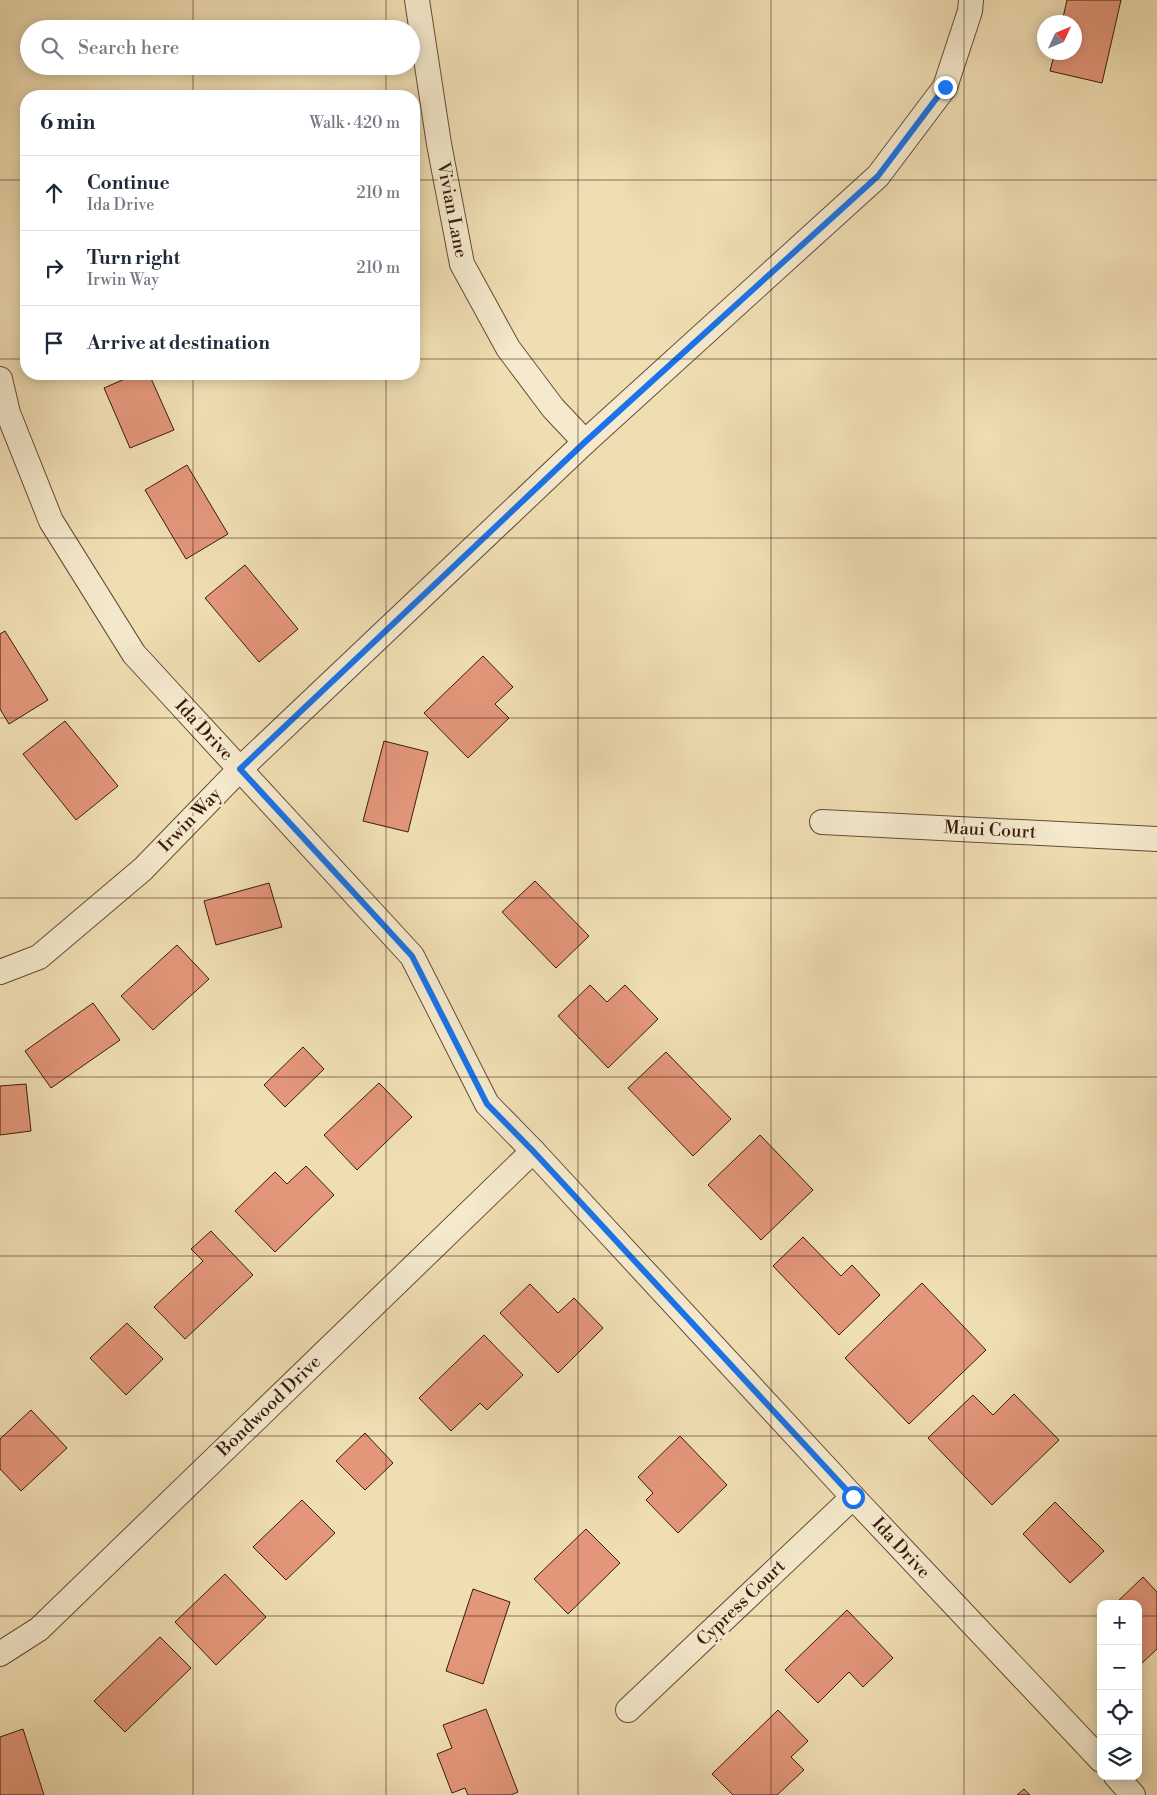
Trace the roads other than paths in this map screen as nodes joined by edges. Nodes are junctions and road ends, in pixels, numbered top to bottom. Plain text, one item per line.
1 (417, 0) edge
2 (971, 0) edge
3 (0, 379) edge
4 (585, 442) junction
5 (240, 769) junction
6 (822, 822) dead end
7 (1157, 839) edge
8 (0, 972) edge
9 (533, 1151) junction
10 (853, 1497) junction
11 (0, 1654) edge
12 (628, 1710) dead end
13 (1097, 1756) edge
14 (1120, 1780) edge
15 (1134, 1795) edge

1 - 4 street, Vivian Lane
2 - 4 street, Irwin Way
3 - 5 street, Ida Drive
4 - 5 street, Irwin Way
5 - 8 street, Irwin Way
5 - 9 street, Ida Drive
6 - 7 street, Maui Court
9 - 10 street, Ida Drive
9 - 11 street, Bondwood Drive
10 - 12 street, Cypress Court
10 - 13 street, Ida Drive
14 - 15 street

